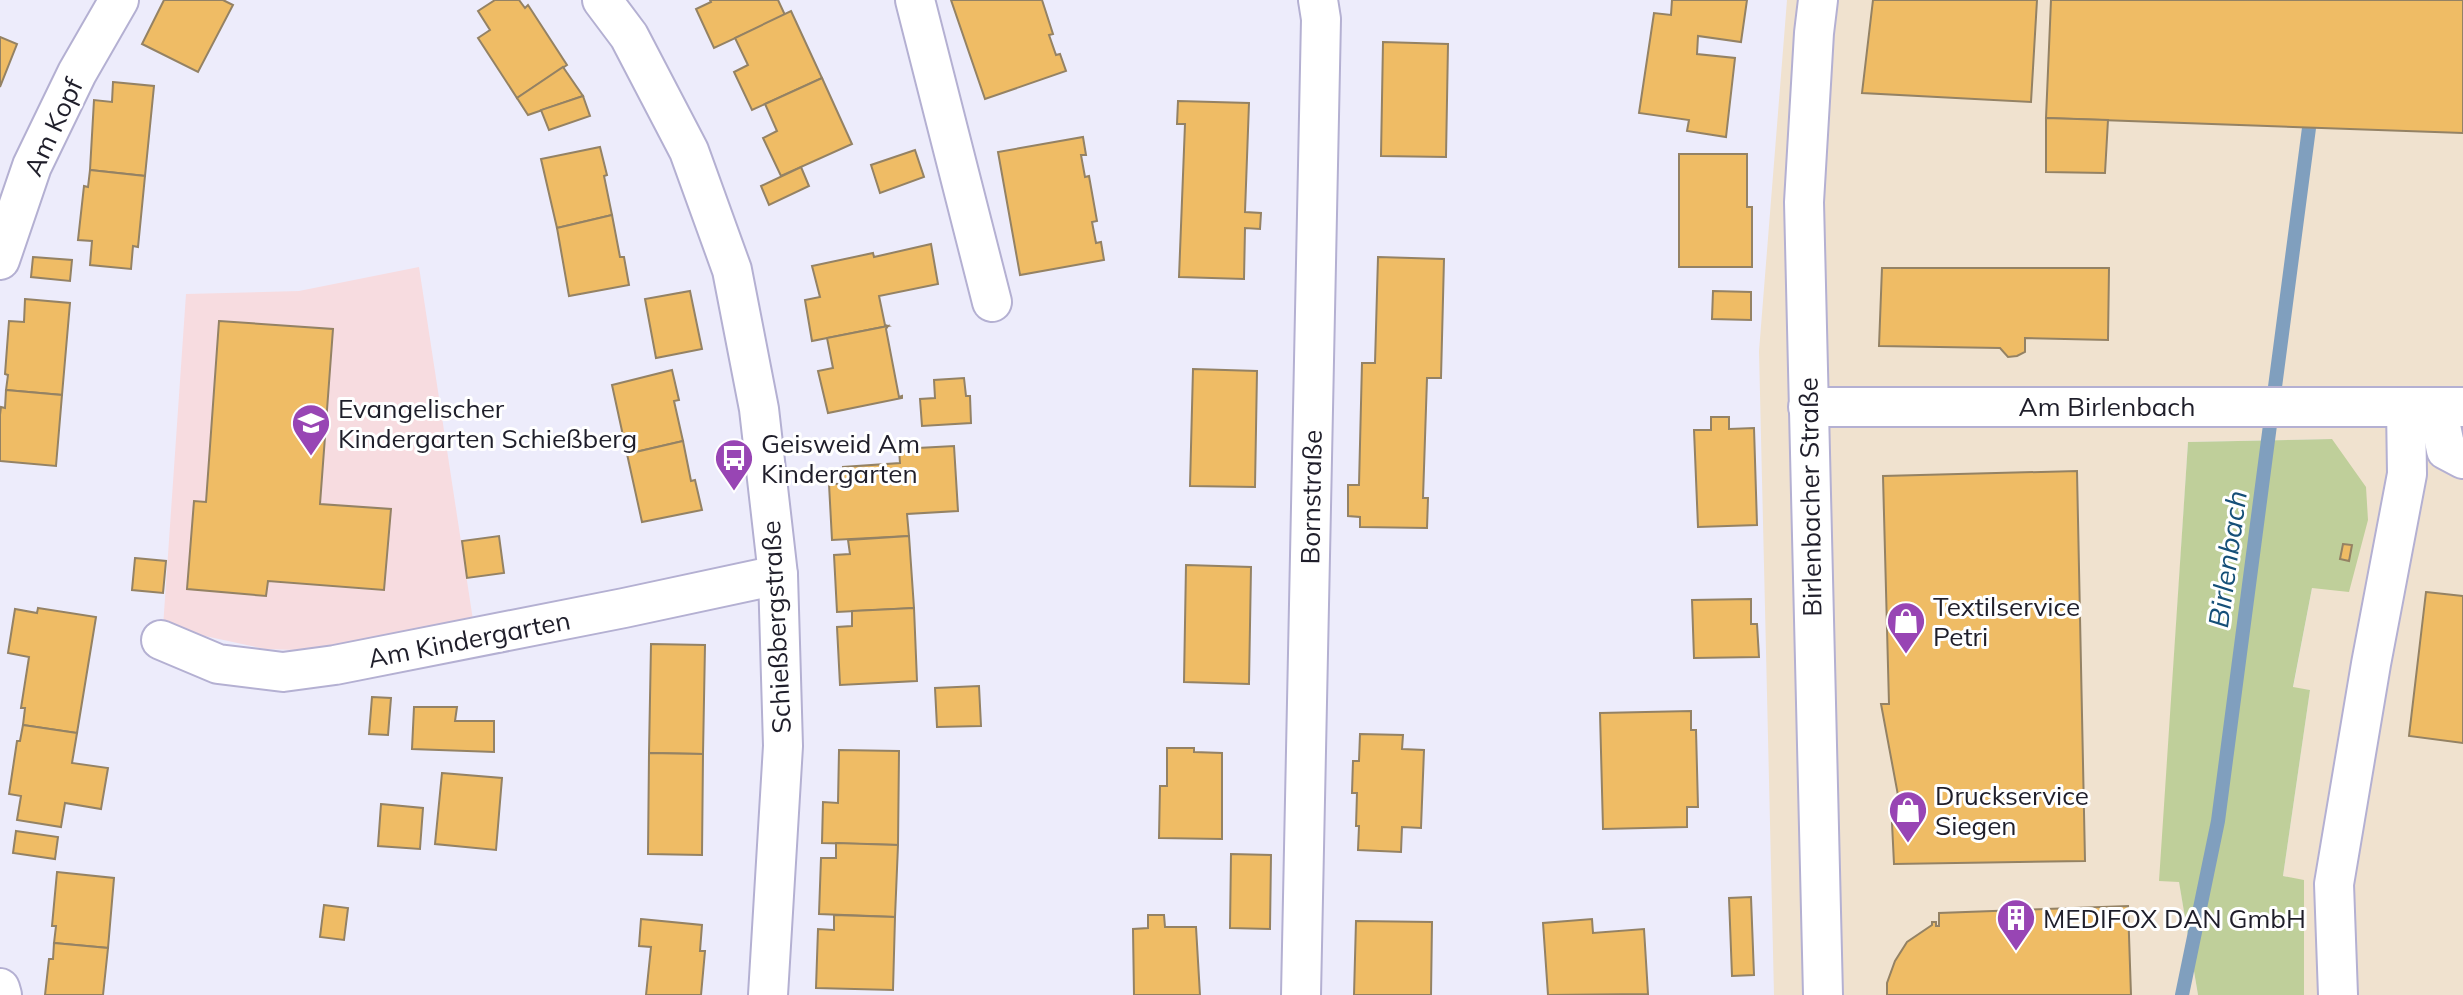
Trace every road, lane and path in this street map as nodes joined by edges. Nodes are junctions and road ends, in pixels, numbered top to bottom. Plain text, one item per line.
1 (119, 0) edge
2 (602, 0) edge
3 (915, 0) edge
4 (1318, 0) edge
5 (1818, 0) edge
6 (0, 260) edge
7 (992, 302) dead end
8 (1808, 407) junction
9 (2435, 407) edge
10 (2463, 459) edge
11 (778, 575) junction
12 (161, 640) dead end
13 (0, 988) edge
14 (2, 995) edge
15 (768, 995) edge
16 (1301, 995) edge
17 (1823, 995) edge
18 (2338, 995) edge

1 - 6 street, Am Kopf
2 - 11 street, Schießbergstraße
3 - 7 street
4 - 16 street, Bornstraße
5 - 8 street, Birlenbacher Straße
8 - 9 street, Am Birlenbach
8 - 17 street, Birlenbacher Straße
9 - 10 street
9 - 18 street
11 - 12 street, Am Kindergarten
11 - 15 street, Schießbergstraße
13 - 14 street

